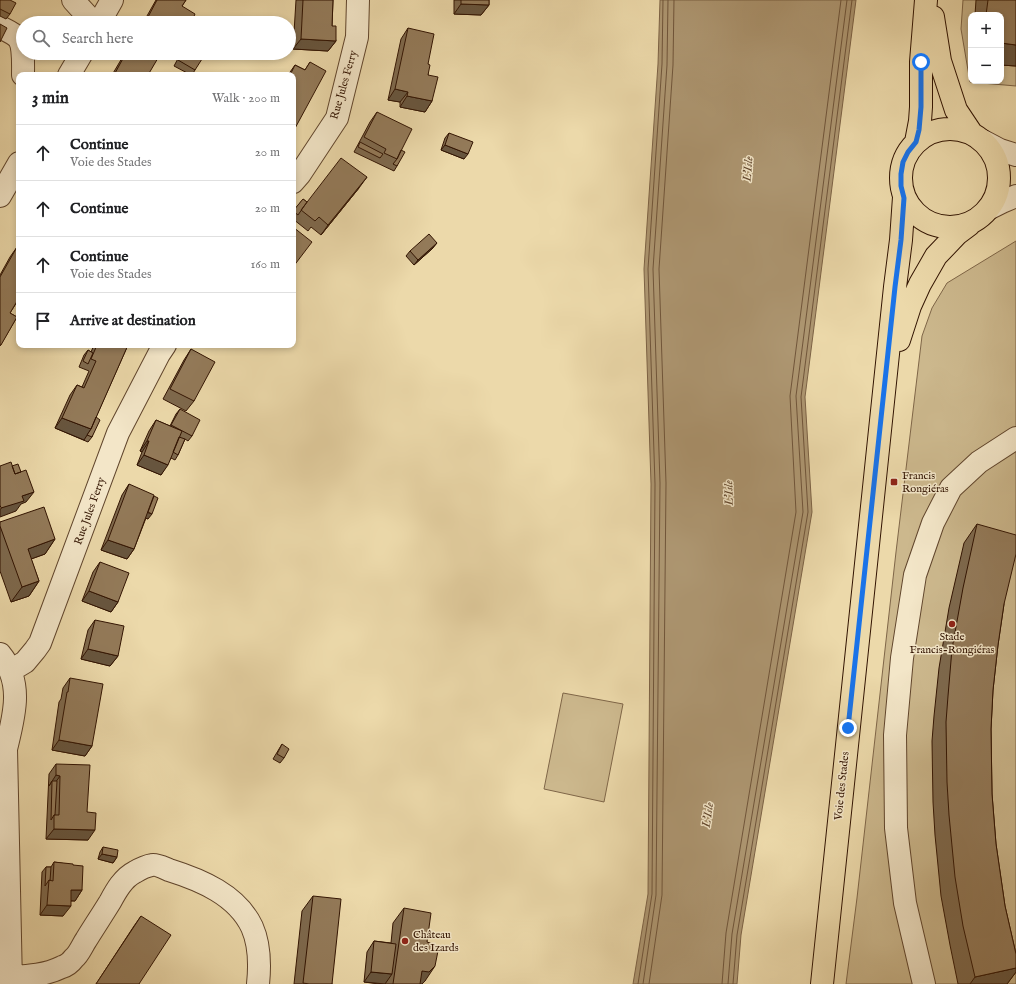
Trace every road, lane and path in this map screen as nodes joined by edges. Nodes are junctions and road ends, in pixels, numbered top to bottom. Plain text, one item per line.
1 (73, 0) edge
2 (112, 0) edge
3 (358, 0) edge
4 (926, 0) edge
5 (930, 0) edge
6 (88, 16) edge
7 (103, 16) edge
8 (0, 27) edge
9 (16, 37) edge
10 (22, 60) edge
11 (78, 60) edge
12 (23, 72) edge
13 (71, 72) edge
14 (978, 138) junction
15 (916, 142) junction
16 (1016, 155) edge
17 (16, 168) edge
18 (296, 179) edge
19 (0, 196) edge
20 (1016, 196) edge
21 (904, 198) junction
22 (990, 208) junction
23 (969, 225) junction
24 (163, 348) edge
25 (884, 397) junction
26 (1016, 438) edge
27 (5, 662) edge
28 (12, 980) edge
29 (258, 984) edge
30 (822, 984) edge
31 (924, 984) edge

1 - 6 street
2 - 7 street
3 - 18 street, Rue Jules Ferry
4 - 15 main road
5 - 14 main road
8 - 9 street
10 - 12 street
11 - 13 street
14 - 15 main road
14 - 16 street
14 - 22 main road
15 - 21 main road
17 - 19 street
20 - 22 street
21 - 23 main road
21 - 25 main road, Voie des Stades
22 - 23 main road
23 - 25 main road, Voie des Stades
24 - 27 street, Rue Jules Ferry
25 - 30 main road, Voie des Stades
26 - 31 street
27 - 28 street
28 - 29 street

